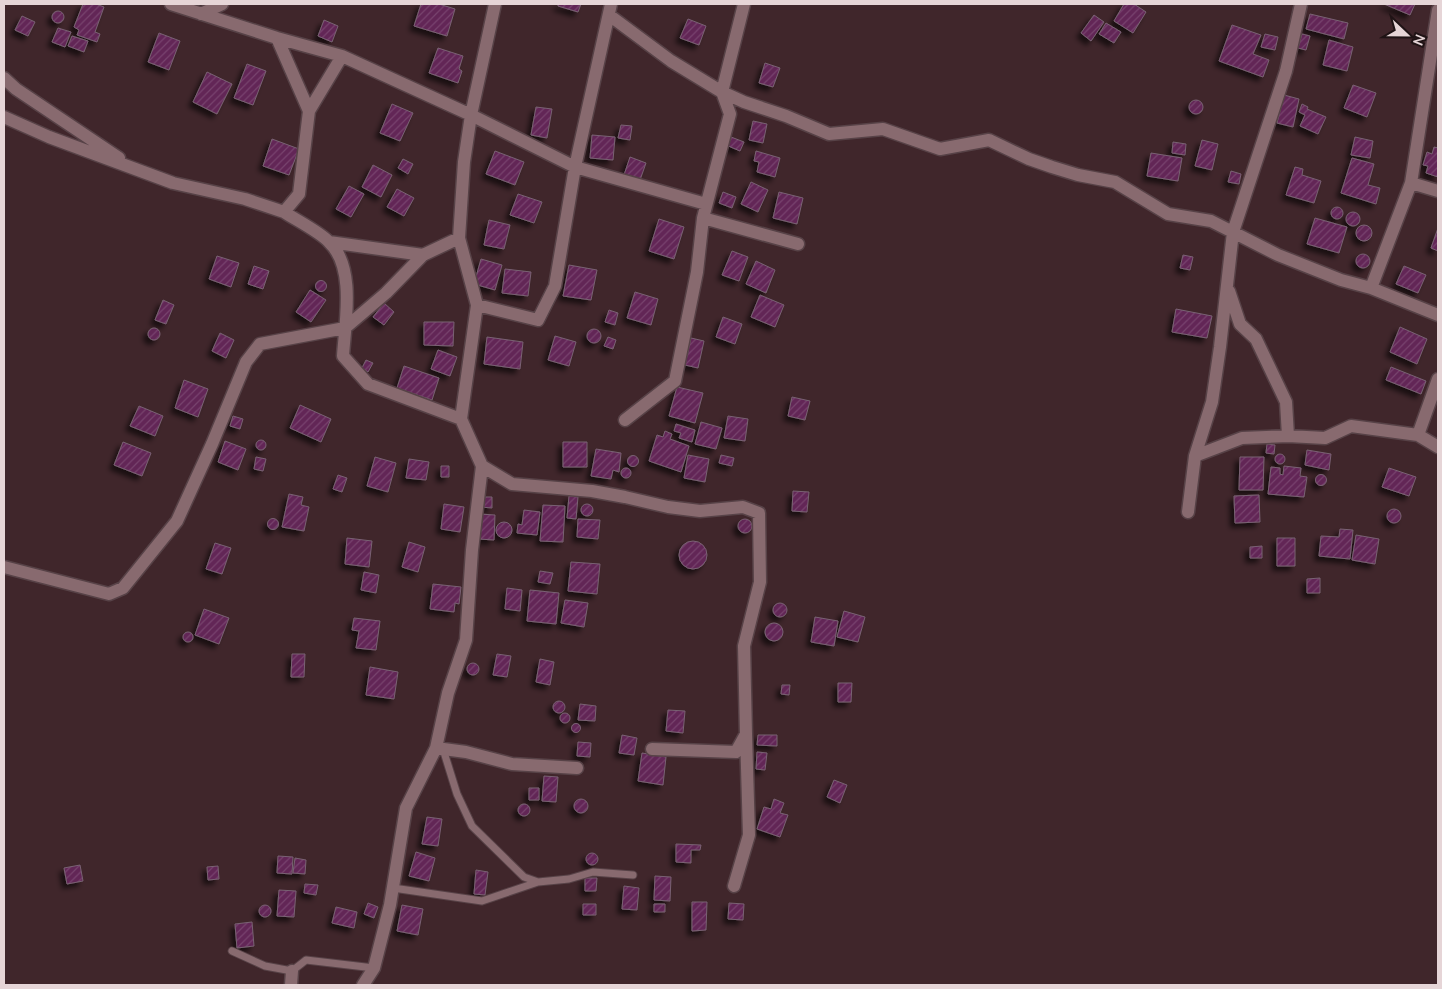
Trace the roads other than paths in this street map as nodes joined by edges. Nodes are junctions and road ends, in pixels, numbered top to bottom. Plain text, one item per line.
1 (171, 4) edge
2 (222, 4) edge
3 (496, 4) edge
4 (744, 4) edge
5 (1301, 4) edge
6 (610, 9) edge
7 (1438, 10) edge
8 (201, 14) junction
9 (277, 38) junction
10 (342, 56) junction
11 (4, 78) edge
12 (722, 92) junction
13 (309, 111) junction
14 (471, 115) junction
15 (4, 117) edge
16 (575, 167) junction
17 (135, 169) junction
18 (1411, 183) junction
19 (1438, 191) edge
20 (706, 204) junction
21 (284, 212) junction
22 (703, 218) junction
23 (1233, 232) junction
24 (459, 238) junction
25 (330, 242) junction
26 (798, 244) dead end
27 (423, 255) junction
28 (1227, 286) junction
29 (1371, 288) junction
30 (477, 305) junction
31 (1438, 315) edge
32 (345, 328) junction
33 (1438, 379) edge
34 (461, 419) junction
35 (625, 420) dead end
36 (1418, 435) junction
37 (1288, 436) junction
38 (1438, 448) edge
39 (1195, 456) junction
40 (482, 466) junction
41 (1188, 512) dead end
42 (4, 567) edge
43 (746, 734) junction
44 (440, 748) junction
45 (652, 749) dead end
46 (577, 768) dead end
47 (633, 875) dead end
48 (538, 882) junction
49 (734, 886) dead end
50 (393, 888) junction
51 (232, 951) dead end
52 (374, 968) junction
53 (292, 971) junction
54 (291, 985) edge
55 (363, 985) edge

1 - 8 street
2 - 8 street
3 - 14 street
4 - 12 street
5 - 23 street
6 - 12 street
6 - 16 street
7 - 18 street
8 - 9 street
9 - 10 street
9 - 13 street
10 - 13 street
10 - 14 street
11 - 17 street
12 - 20 street
12 - 23 street
13 - 21 street
14 - 16 street
14 - 24 street
15 - 17 street
16 - 20 street
16 - 30 street
17 - 21 street
18 - 19 street
18 - 29 street
20 - 22 street
21 - 25 street
22 - 26 street
22 - 35 street
23 - 28 street
23 - 29 street
24 - 27 street
24 - 30 street
25 - 27 street
25 - 32 street
27 - 32 street
28 - 37 street
28 - 39 street
29 - 31 street
30 - 34 street
32 - 34 street
32 - 42 street
33 - 36 street
34 - 40 street
36 - 37 street
36 - 38 street
37 - 39 street
39 - 41 street
40 - 43 street
40 - 44 street
43 - 45 street
43 - 49 street
44 - 46 street
44 - 48 lane
44 - 50 street
47 - 48 lane
48 - 50 lane
50 - 52 street
51 - 53 lane
52 - 53 lane
52 - 55 street
53 - 54 street

